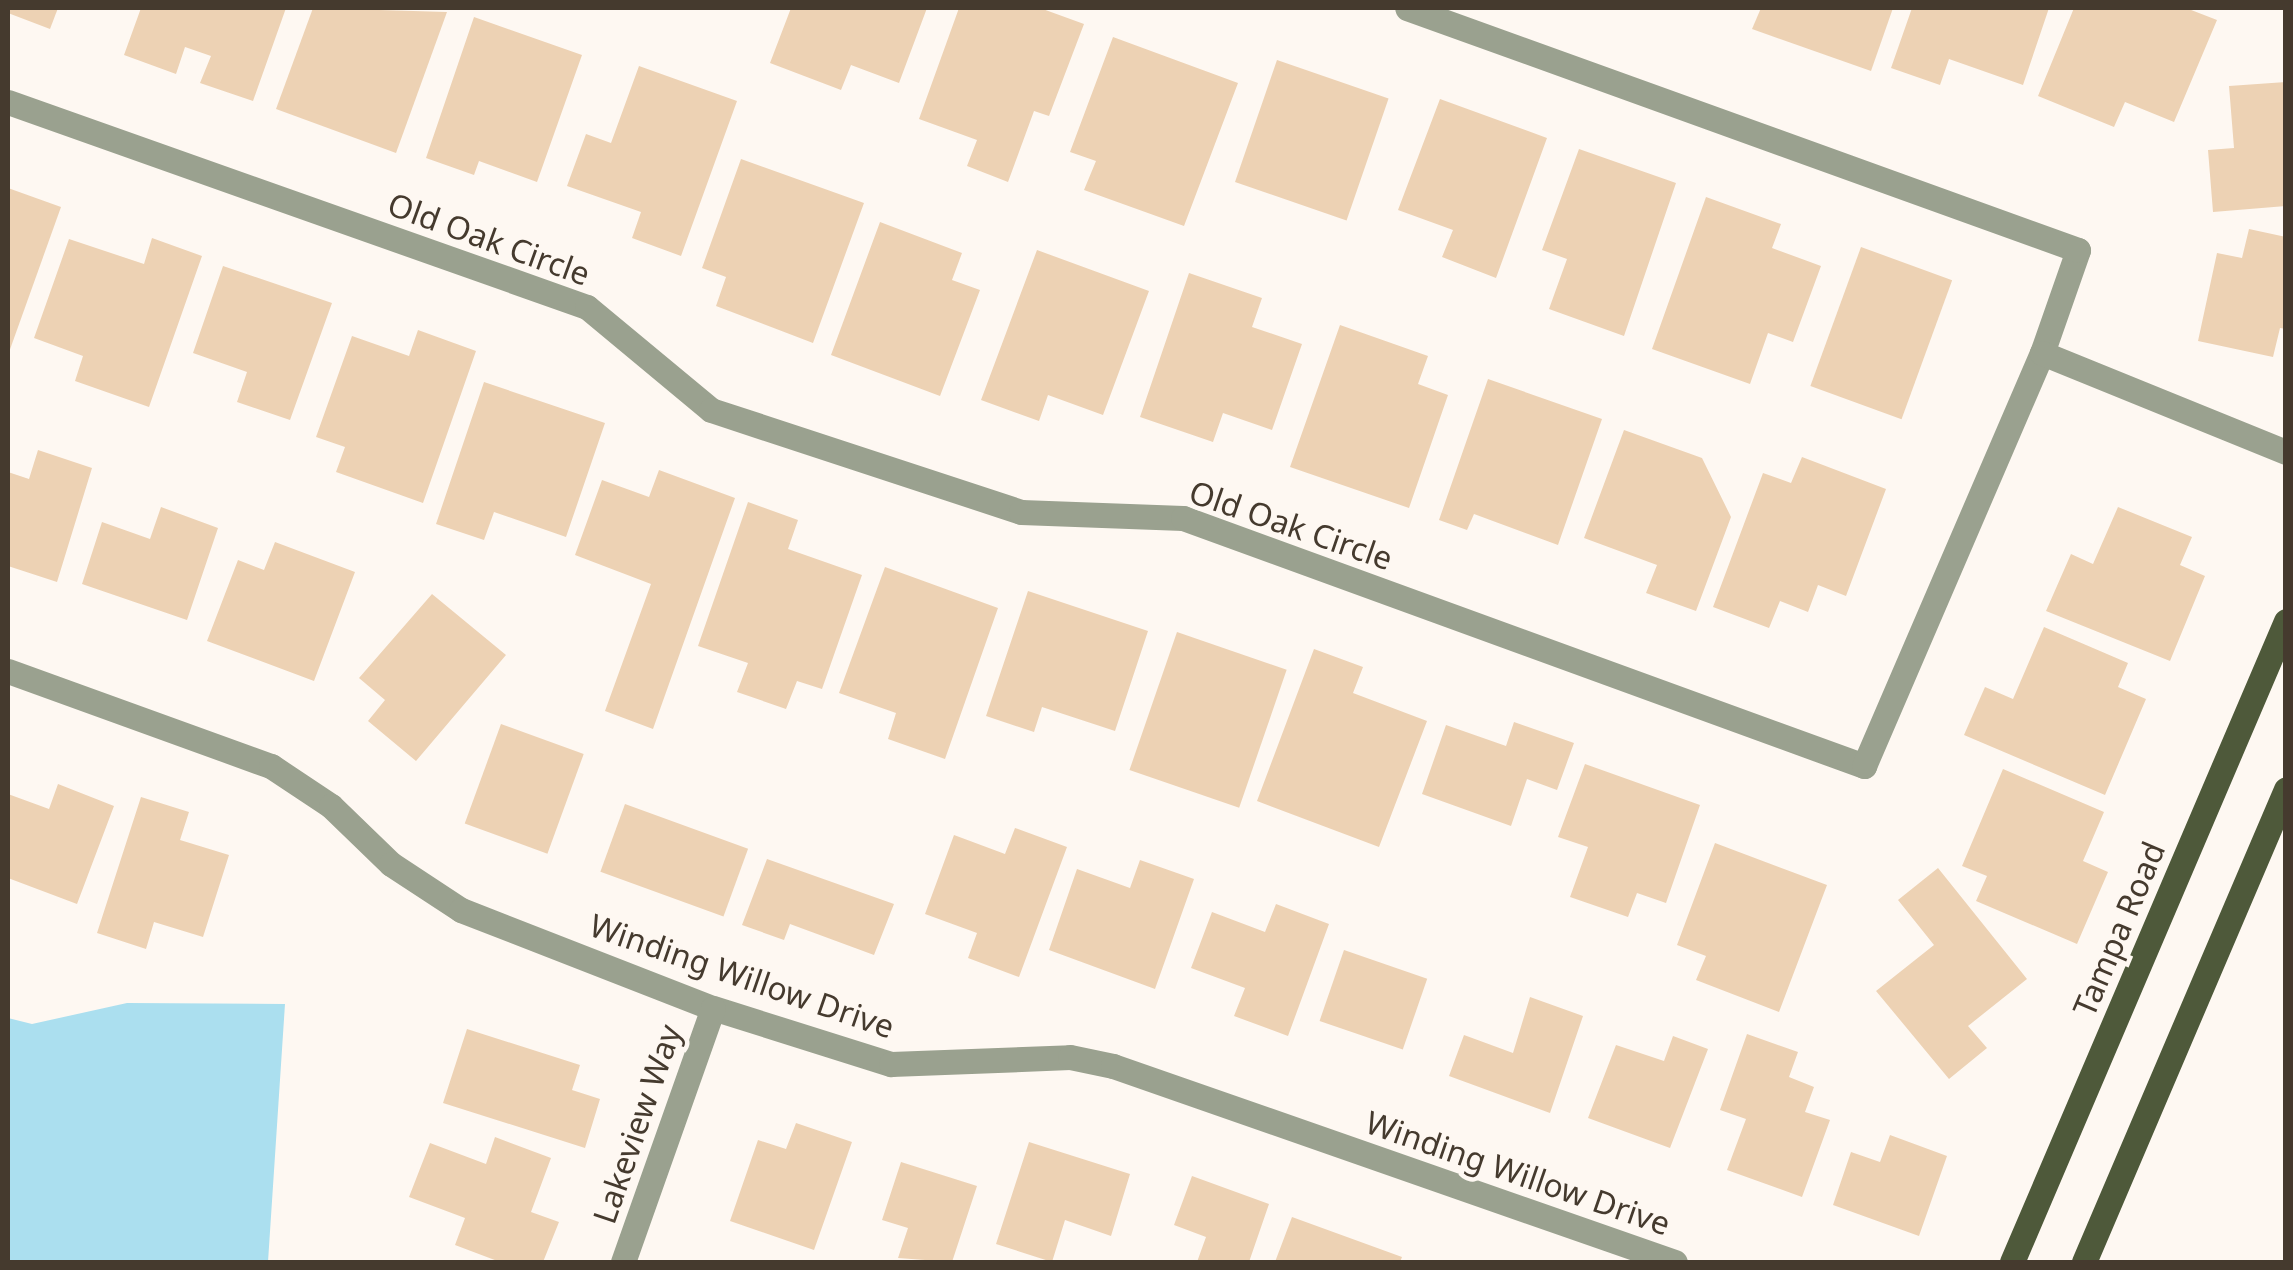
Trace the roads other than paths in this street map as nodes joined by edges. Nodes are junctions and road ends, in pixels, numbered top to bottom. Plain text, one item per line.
1 (1406, 8) edge
2 (8, 102) edge
3 (2042, 353) junction
4 (2286, 452) edge
5 (2286, 622) edge
6 (8, 671) edge
7 (2286, 789) edge
8 (713, 1008) junction
9 (623, 1262) edge
10 (1675, 1262) edge
11 (2012, 1262) edge
12 (2084, 1262) edge

1 - 3 street, Old Oak Circle
2 - 3 street, Old Oak Circle
3 - 4 street
5 - 11 main road, Tampa Road
6 - 8 street, Winding Willow Drive
7 - 12 main road
8 - 9 street, Lakeview Way
8 - 10 street, Winding Willow Drive

